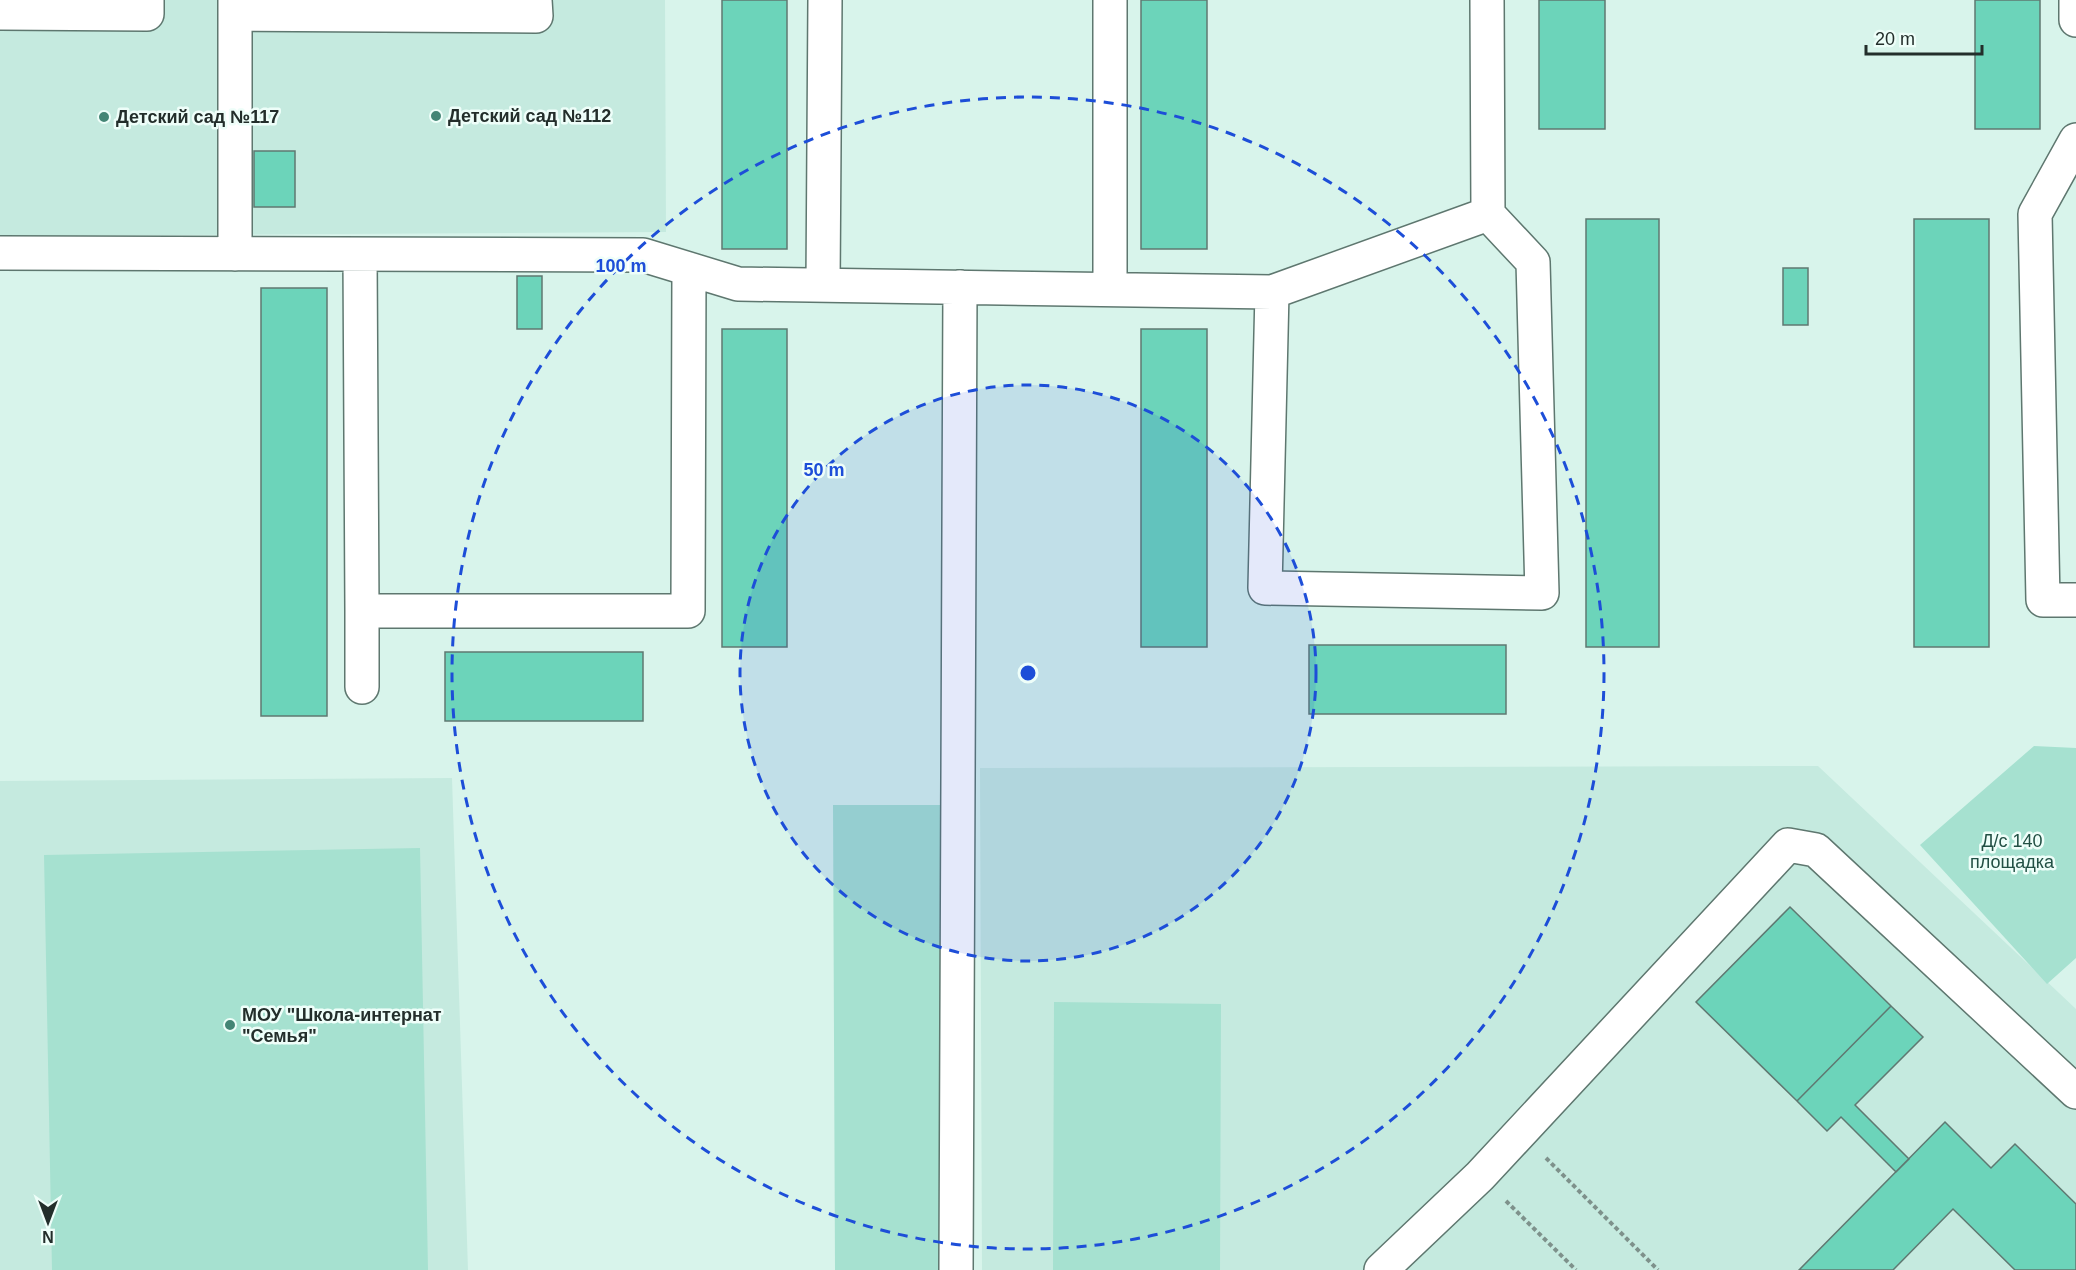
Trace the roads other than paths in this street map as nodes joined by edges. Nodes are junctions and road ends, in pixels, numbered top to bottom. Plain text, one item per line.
1 (147, 0) edge
2 (536, 0) edge
3 (825, 0) edge
4 (1110, 0) edge
5 (1487, 0) edge
6 (2076, 0) edge
7 (235, 7) edge
8 (0, 13) edge
9 (2076, 20) edge
10 (2076, 141) edge
11 (1488, 214) junction
12 (0, 254) edge
13 (235, 254) junction
14 (360, 255) junction
15 (688, 269) junction
16 (824, 285) junction
17 (960, 287) junction
18 (1110, 289) junction
19 (1272, 292) junction
20 (2076, 600) edge
21 (362, 611) junction
22 (362, 687) dead end
23 (2076, 1092) edge
24 (956, 1270) edge
25 (1382, 1270) edge

1 - 8 lane
2 - 7 lane
3 - 16 lane
4 - 18 lane
5 - 11 lane
6 - 9 lane
7 - 13 lane
10 - 20 lane
11 - 19 lane
11 - 19 lane
12 - 13 lane
13 - 14 lane
14 - 15 lane
14 - 21 lane
15 - 16 lane
15 - 21 lane
16 - 17 lane
17 - 18 lane
17 - 24 lane
18 - 19 lane
21 - 22 lane
23 - 25 lane

